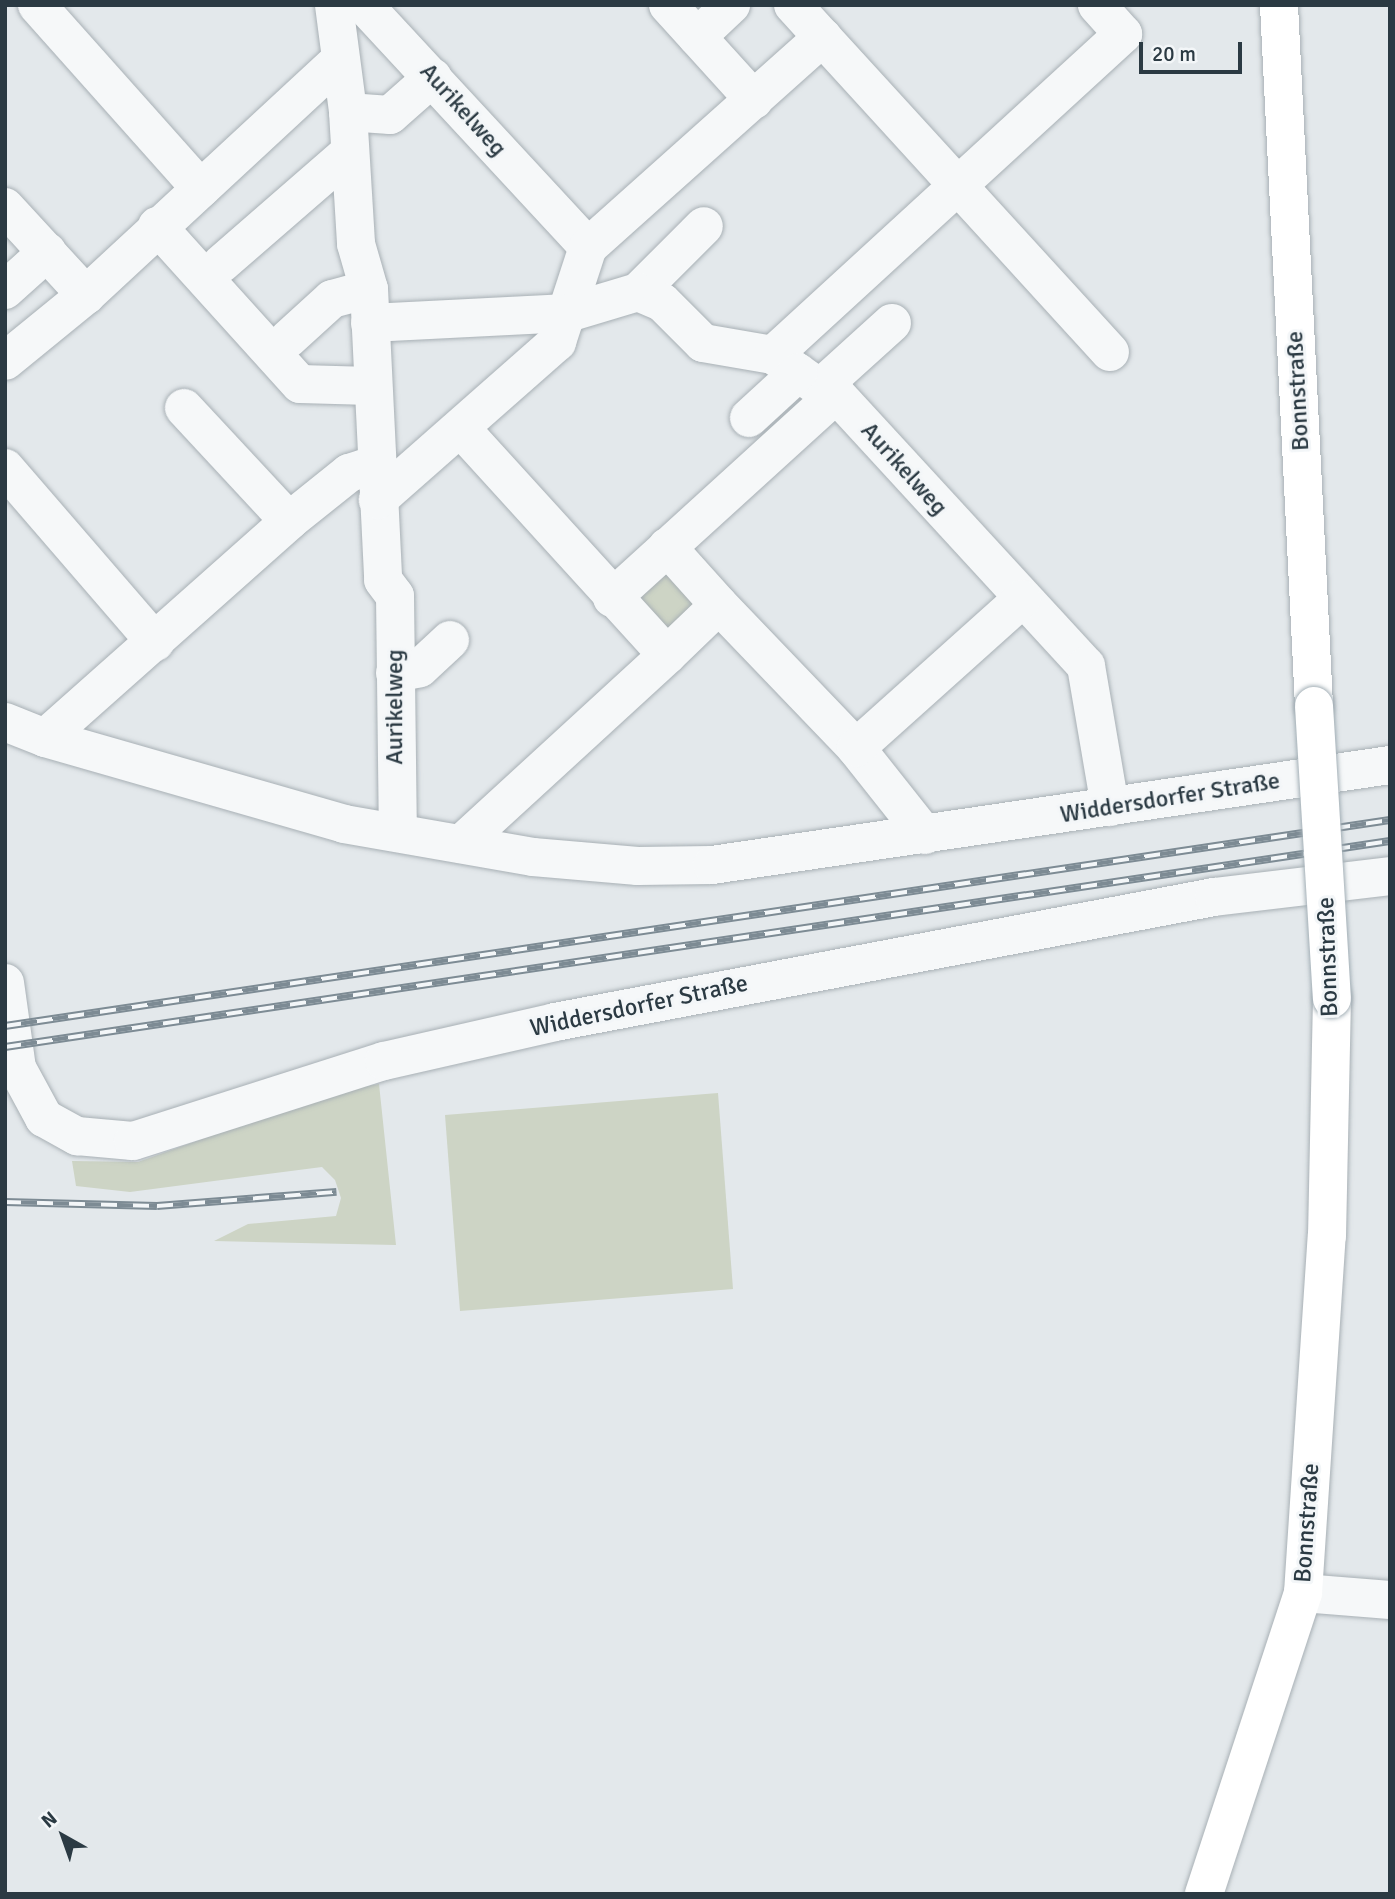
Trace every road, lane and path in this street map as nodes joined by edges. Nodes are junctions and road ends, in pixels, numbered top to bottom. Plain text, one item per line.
1 (37, 5) edge
2 (334, 5) edge
3 (364, 5) edge
4 (668, 5) edge
5 (731, 5) edge
6 (793, 5) edge
7 (1097, 5) edge
8 (1279, 5) edge
9 (697, 37) junction
10 (823, 37) junction
11 (340, 60) junction
12 (433, 77) junction
13 (754, 100) junction
14 (348, 113) junction
15 (349, 152) junction
16 (959, 186) junction
17 (201, 189) junction
18 (5, 207) edge
19 (157, 226) junction
20 (704, 226) dead end
21 (587, 247) junction
22 (47, 252) junction
23 (221, 264) dead end
24 (5, 290) edge
25 (638, 292) junction
26 (86, 295) junction
27 (370, 306) junction
28 (568, 313) junction
29 (892, 323) dead end
30 (289, 339) dead end
31 (1110, 352) dead end
32 (5, 361) edge
33 (807, 378) junction
34 (370, 386) junction
35 (184, 408) dead end
36 (750, 418) dead end
37 (462, 430) junction
38 (5, 468) edge
39 (377, 482) junction
40 (289, 521) junction
41 (667, 547) junction
42 (612, 597) junction
43 (1022, 599) junction
44 (719, 605) junction
45 (450, 640) dead end
46 (155, 642) junction
47 (667, 655) junction
48 (395, 673) junction
49 (5, 722) edge
50 (45, 738) junction
51 (856, 748) junction
52 (1390, 765) edge
53 (1111, 807) junction
54 (398, 833) junction
55 (925, 835) junction
56 (461, 844) junction
57 (1390, 876) edge
58 (5, 983) edge
59 (1303, 1593) junction
60 (1390, 1600) edge
61 (1204, 1894) edge

1 - 17 street
2 - 11 street, Aurikelweg
3 - 12 street, Aurikelweg
4 - 9 street
5 - 9 street
6 - 10 street
7 - 16 street
8 - 59 main road, Bonnstraße, bridge
9 - 13 street
10 - 13 street
10 - 16 street
11 - 14 street, Aurikelweg
11 - 17 street
12 - 14 street
12 - 21 street, Aurikelweg
13 - 21 street
14 - 15 street, Aurikelweg
15 - 23 street
15 - 27 street, Aurikelweg
16 - 31 street
16 - 33 street
17 - 19 street
18 - 22 street
19 - 26 street
19 - 34 street
20 - 25 street
21 - 28 street
22 - 24 street
22 - 26 street
25 - 28 street
25 - 33 street
26 - 32 street
27 - 28 street
27 - 30 street
27 - 34 street, Aurikelweg
28 - 37 street
29 - 33 street
33 - 36 street
33 - 41 street
33 - 43 street, Aurikelweg
34 - 39 street, Aurikelweg
35 - 40 street
37 - 39 street
37 - 42 street
38 - 46 street
39 - 40 street
39 - 48 street, Aurikelweg
40 - 46 street
41 - 42 street
41 - 44 street
42 - 47 street
43 - 51 street
43 - 53 street, Aurikelweg
44 - 47 street
44 - 51 street
45 - 48 street
46 - 50 street
47 - 56 street
48 - 54 street, Aurikelweg
49 - 50 street, Widdersdorfer Straße
50 - 54 street, Widdersdorfer Straße
51 - 55 street
52 - 53 street, Widdersdorfer Straße
53 - 55 street, Widdersdorfer Straße
54 - 56 street, Widdersdorfer Straße
55 - 56 street, Widdersdorfer Straße
57 - 58 street, Widdersdorfer Straße
59 - 60 street
59 - 61 main road, Bonnstraße

